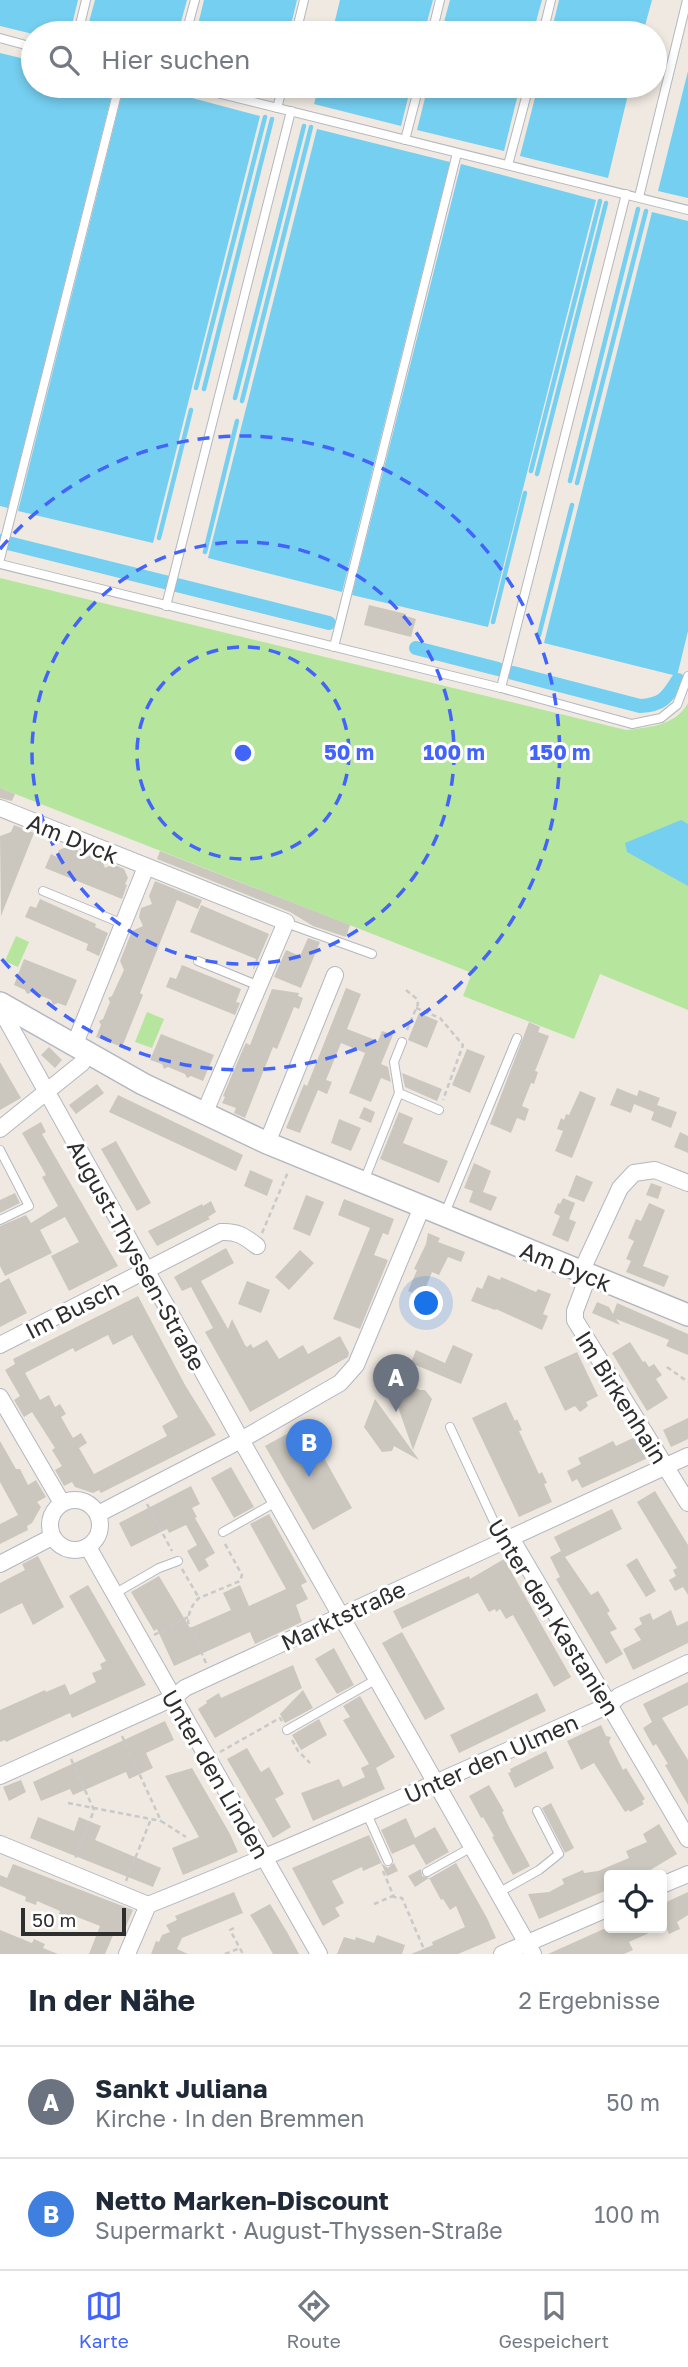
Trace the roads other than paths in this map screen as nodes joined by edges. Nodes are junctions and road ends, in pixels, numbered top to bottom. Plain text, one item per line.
1 (86, 0) edge
2 (195, 0) edge
3 (304, 0) edge
4 (440, 0) edge
5 (551, 0) edge
6 (687, 0) edge
7 (81, 21) edge
8 (189, 21) edge
9 (299, 21) edge
10 (435, 21) edge
11 (545, 21) edge
12 (0, 38) edge
13 (21, 44) edge
14 (667, 82) edge
15 (116, 98) edge
16 (237, 98) edge
17 (280, 98) edge
18 (416, 98) edge
19 (526, 98) edge
20 (663, 98) edge
21 (277, 108) junction
22 (291, 111) junction
23 (405, 139) junction
24 (457, 153) junction
25 (508, 166) junction
26 (626, 194) junction
27 (639, 197) junction
28 (688, 209) edge
29 (0, 559) edge
30 (0, 565) edge
31 (166, 606) junction
32 (334, 647) junction
33 (688, 676) edge
34 (501, 688) junction
35 (0, 808) edge
36 (146, 867) junction
37 (43, 891) dead end
38 (286, 923) junction
39 (123, 924) junction
40 (372, 954) dead end
41 (198, 961) dead end
42 (335, 975) dead end
43 (259, 986) junction
44 (0, 1006) edge
45 (517, 1038) dead end
46 (402, 1042) road end
47 (80, 1050) junction
48 (399, 1093) junction
49 (46, 1094) junction
50 (439, 1110) road end
51 (204, 1114) junction
52 (0, 1129) edge
53 (267, 1143) junction
54 (0, 1150) edge
55 (362, 1183) junction
56 (688, 1183) edge
57 (422, 1207) junction
58 (444, 1216) junction
59 (0, 1220) edge
60 (257, 1246) road end
61 (146, 1271) junction
62 (583, 1279) junction
63 (688, 1315) edge
64 (0, 1345) edge
65 (0, 1397) edge
66 (450, 1427) dead end
67 (241, 1440) junction
68 (688, 1456) edge
69 (665, 1466) junction
70 (276, 1502) junction
71 (62, 1503) junction
72 (688, 1503) edge
73 (98, 1514) junction
74 (223, 1532) road end
75 (52, 1537) junction
76 (511, 1538) junction
77 (88, 1547) junction
78 (178, 1561) road end
79 (0, 1564) edge
80 (114, 1594) junction
81 (341, 1616) junction
82 (688, 1663) edge
83 (377, 1679) junction
84 (173, 1698) junction
85 (609, 1704) junction
86 (287, 1730) road end
87 (0, 1776) edge
88 (436, 1784) junction
89 (537, 1811) dead end
90 (367, 1814) junction
91 (688, 1839) edge
92 (0, 1844) edge
93 (472, 1847) junction
94 (264, 1858) junction
95 (388, 1861) road end
96 (427, 1872) dead end
97 (688, 1874) edge
98 (667, 1883) edge
99 (498, 1893) junction
100 (148, 1905) junction
101 (604, 1911) edge
102 (530, 1948) edge
103 (127, 1954) edge
104 (319, 1954) edge
105 (502, 1954) edge

1 - 7 lane
2 - 8 lane
3 - 9 lane
4 - 10 lane
5 - 11 lane
6 - 14 lane
12 - 13 lane
15 - 29 lane
16 - 21 lane
17 - 21 lane
18 - 23 lane
19 - 25 lane
20 - 27 lane
21 - 22 lane
22 - 23 lane
22 - 31 lane
23 - 24 lane
24 - 25 lane
24 - 32 lane
25 - 26 lane
26 - 27 lane
26 - 34 lane
27 - 28 lane
30 - 31 lane
31 - 32 lane
32 - 34 lane
33 - 34 lane
35 - 36 street, Am Dyck
36 - 38 street, Am Dyck
36 - 39 street, Am Dyck
37 - 39 lane
38 - 40 lane
38 - 43 street
39 - 47 street, Am Dyck
41 - 43 lane
42 - 53 street
43 - 51 street
44 - 47 main road, Am Dyck
44 - 49 street, August-Thyssen-Straße
45 - 58 lane
46 - 48 lane
47 - 49 street
47 - 51 main road, Am Dyck
48 - 50 lane
48 - 55 lane
49 - 52 street
49 - 61 street, August-Thyssen-Straße
51 - 53 main road, Am Dyck
53 - 55 main road, Am Dyck
54 - 59 lane
55 - 57 main road, Am Dyck
56 - 62 street, Im Birkenhain
57 - 58 main road, Am Dyck
57 - 67 street
58 - 62 main road, Am Dyck
60 - 61 street, Im Busch
61 - 64 street, Im Busch
61 - 67 street, August-Thyssen-Straße
62 - 63 main road, Am Dyck
62 - 69 street, Im Birkenhain
65 - 71 street
66 - 76 lane, Unter den Kastanien
67 - 70 street, August-Thyssen-Straße
67 - 73 street
68 - 69 street, Marktstraße
69 - 72 street, Im Birkenhain
69 - 76 street, Marktstraße
70 - 74 lane
70 - 81 street, August-Thyssen-Straße
71 - 73 street
71 - 75 street
73 - 77 street
75 - 77 street
75 - 79 street
76 - 81 street, Marktstraße
76 - 85 street, Unter den Kastanien
77 - 80 street, Unter den Linden
78 - 80 lane
80 - 84 street, Unter den Linden
81 - 83 street, August-Thyssen-Straße
81 - 84 street, Marktstraße
82 - 85 street, Unter den Ulmen
83 - 86 lane
83 - 88 street, August-Thyssen-Straße
84 - 87 street, Marktstraße
84 - 94 street, Unter den Linden
85 - 88 street, Unter den Ulmen
85 - 91 street, Unter den Kastanien
88 - 90 street, Unter den Ulmen
88 - 93 street, August-Thyssen-Straße
89 - 99 lane
90 - 94 street, Unter den Ulmen
90 - 95 lane
92 - 100 street
93 - 96 lane
93 - 99 street, August-Thyssen-Straße
94 - 100 street, Unter den Ulmen
94 - 104 street, Unter den Linden
97 - 98 street
99 - 102 street, August-Thyssen-Straße
100 - 103 street
101 - 102 street
102 - 105 street

